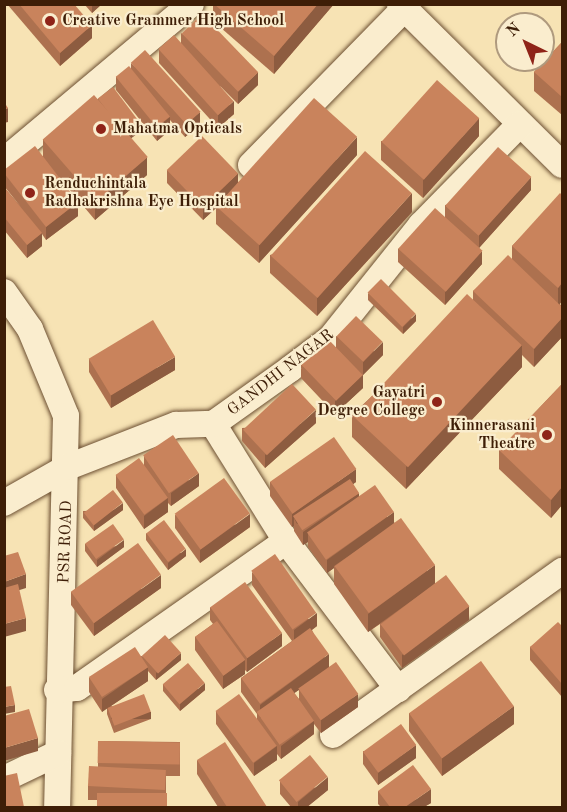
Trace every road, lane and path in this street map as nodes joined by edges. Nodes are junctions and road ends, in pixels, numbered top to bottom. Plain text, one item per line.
1 (191, 4) edge
2 (402, 7) edge
3 (520, 124) junction
4 (4, 161) edge
5 (251, 165) edge
6 (562, 165) edge
7 (4, 292) edge
8 (213, 424) junction
9 (68, 467) junction
10 (4, 503) edge
11 (286, 541) junction
12 (562, 571) edge
13 (398, 689) junction
14 (57, 690) junction
15 (333, 735) dead end
16 (58, 753) junction
17 (4, 779) edge
18 (57, 807) edge

1 - 4 street
2 - 3 street
2 - 5 street
3 - 6 street
3 - 8 street, GANDHI NAGAR
7 - 9 street, PSR ROAD
8 - 9 street, GANDHI NAGAR
8 - 11 street
9 - 10 street, GANDHI NAGAR
9 - 14 street, PSR ROAD
11 - 13 street
11 - 14 street
12 - 13 street
13 - 15 street
14 - 16 street, PSR ROAD
16 - 17 street
16 - 18 street, PSR ROAD

